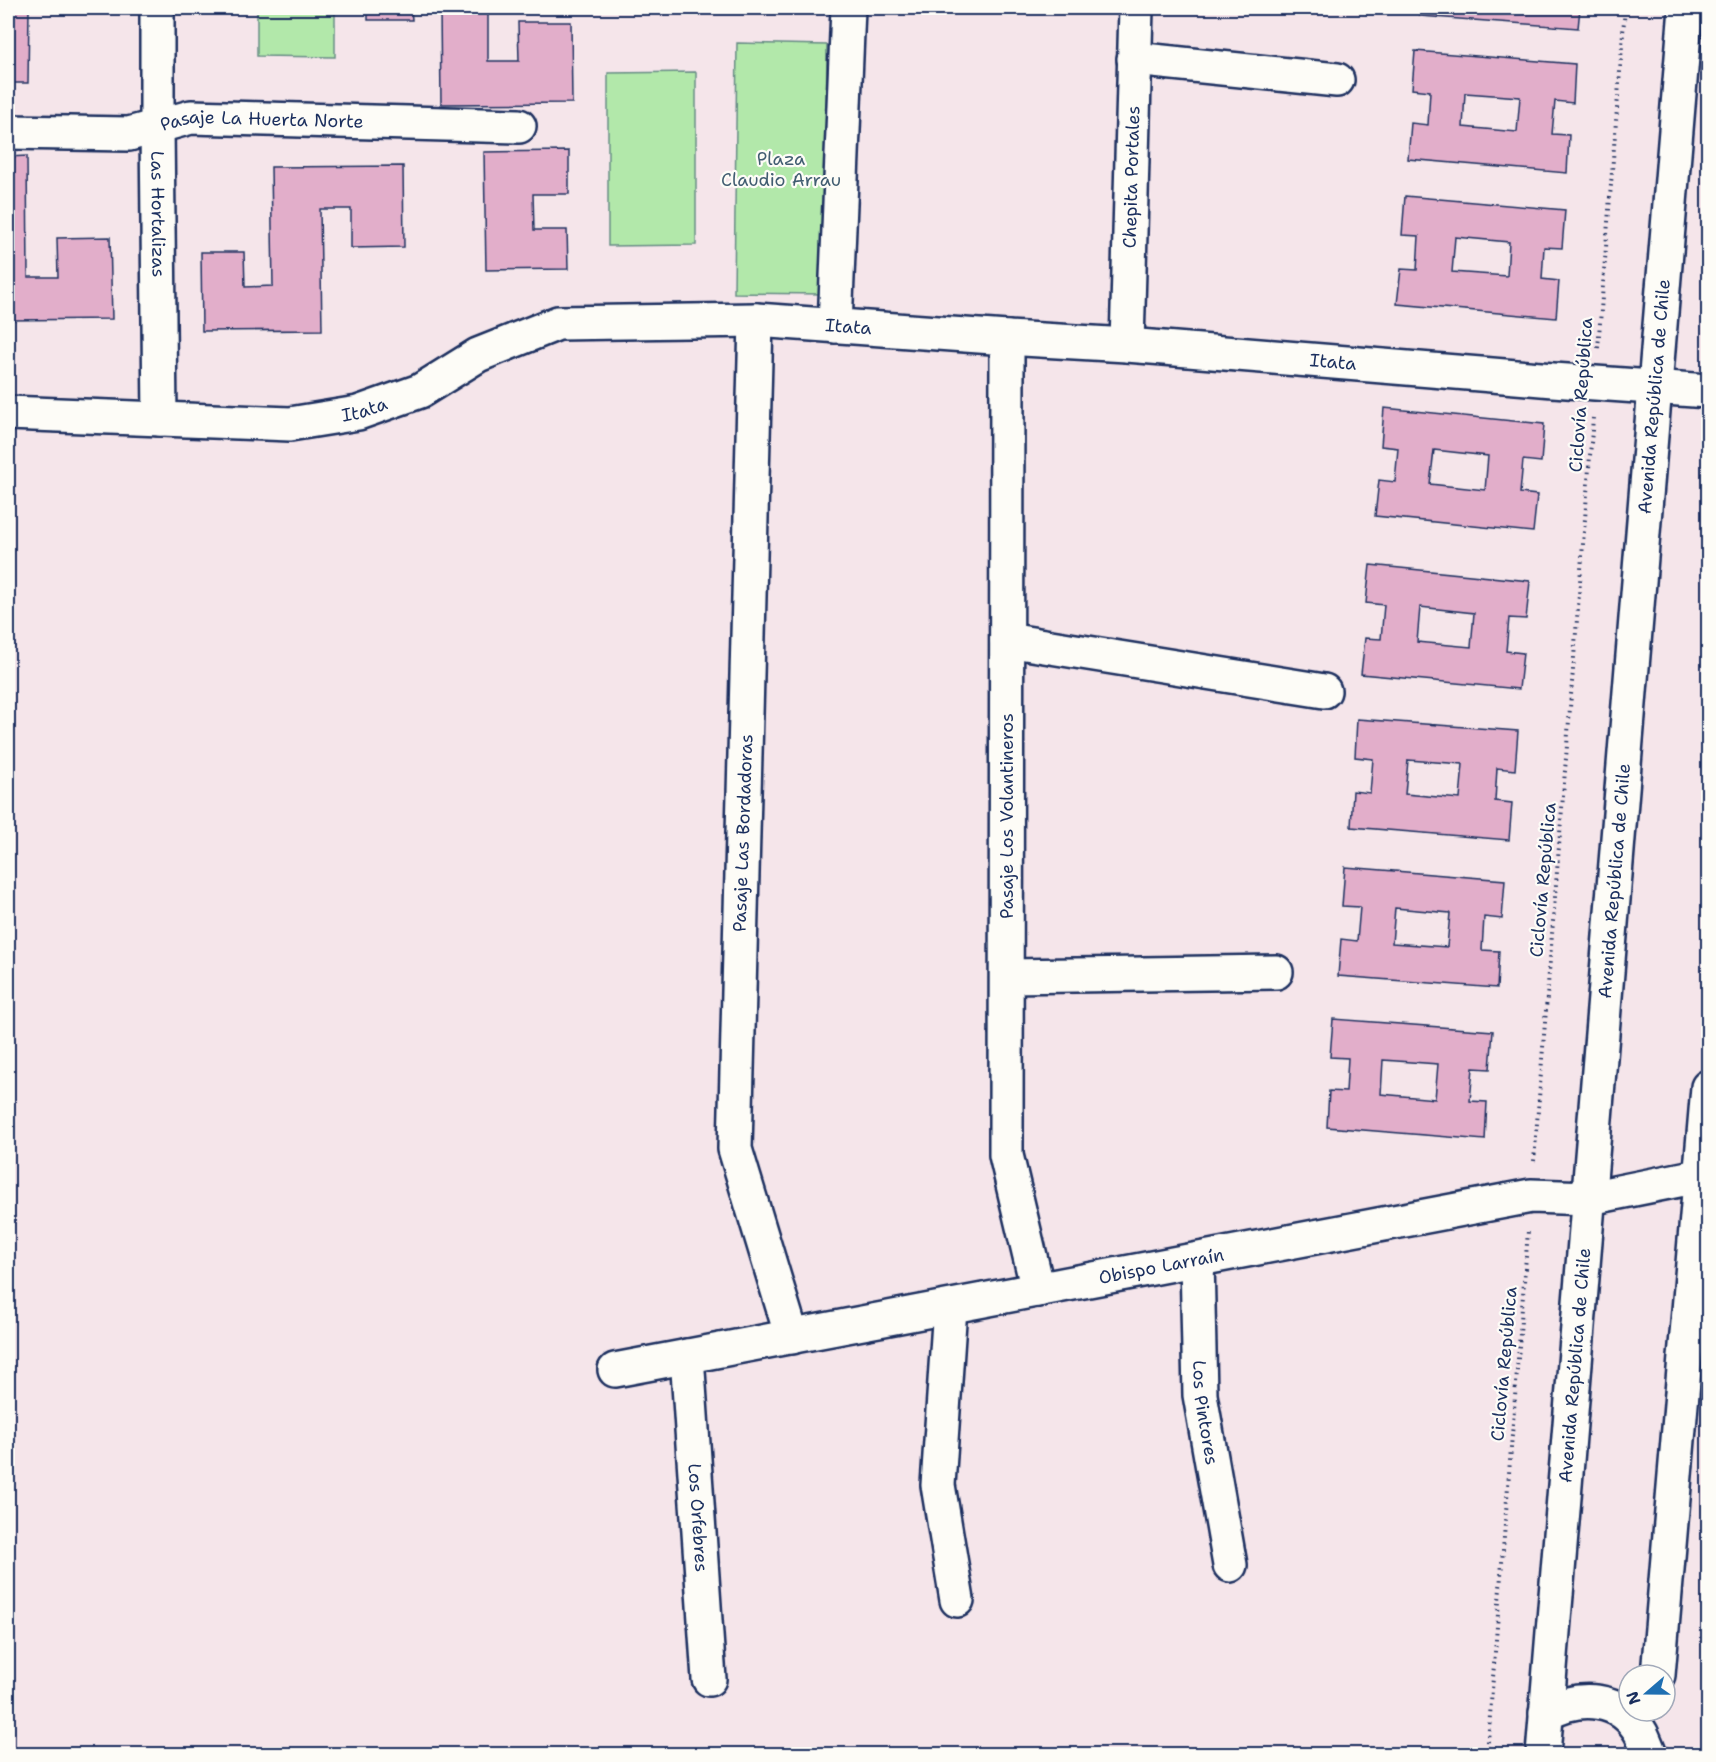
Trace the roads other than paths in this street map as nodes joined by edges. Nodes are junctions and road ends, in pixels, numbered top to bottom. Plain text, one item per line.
1 (157, 8) edge
2 (848, 8) edge
3 (1136, 8) edge
4 (1686, 8) edge
5 (1134, 59) junction
6 (1337, 80) dead end
7 (157, 126) junction
8 (519, 126) dead end
9 (8, 132) edge
10 (756, 320) junction
11 (835, 326) junction
12 (1007, 338) junction
13 (1126, 345) junction
14 (1655, 388) junction
15 (1708, 392) edge
16 (8, 413) edge
17 (160, 419) junction
18 (1007, 640) junction
19 (1324, 691) dead end
20 (1276, 972) dead end
21 (1007, 976) junction
22 (1708, 1087) edge
23 (1705, 1175) edge
24 (1589, 1198) junction
25 (1197, 1260) junction
26 (1038, 1290) junction
27 (950, 1307) junction
28 (792, 1337) junction
29 (687, 1356) junction
30 (615, 1370) dead end
31 (1230, 1564) dead end
32 (957, 1600) dead end
33 (1659, 1663) edge
34 (709, 1678) dead end
35 (1546, 1713) junction
36 (1654, 1723) edge
37 (1543, 1755) edge
38 (1650, 1755) edge

1 - 7 street, Las Hortalizas
2 - 11 street
3 - 5 street, Chepita Portales
4 - 14 street, Avenida República de Chile
5 - 6 street
5 - 13 street, Chepita Portales
7 - 8 street, Pasaje La Huerta Norte
7 - 9 street, Pasaje La Huerta Norte
7 - 17 street, Las Hortalizas
10 - 11 street, Itata
10 - 17 street, Itata
10 - 28 street, Pasaje Las Bordadoras
11 - 12 street, Itata
12 - 13 street, Itata
12 - 18 street, Pasaje Los Volantineros
13 - 14 street, Itata
14 - 15 street, Itata
14 - 24 street, Avenida República de Chile
16 - 17 street, Itata
18 - 19 street
18 - 21 street, Pasaje Los Volantineros
20 - 21 street
21 - 26 street, Pasaje Los Volantineros
22 - 23 street
23 - 24 street, Obispo Larraín
23 - 33 street
24 - 25 street, Obispo Larraín
24 - 35 street, Avenida República de Chile
25 - 26 street, Obispo Larraín
25 - 31 street, Los Pintores
26 - 27 street, Obispo Larraín
27 - 28 street, Obispo Larraín
27 - 32 street
28 - 29 street, Obispo Larraín
29 - 30 street, Obispo Larraín
29 - 34 street, Los Orfebres
35 - 37 street, Avenida República de Chile
35 - 38 street
36 - 38 street

